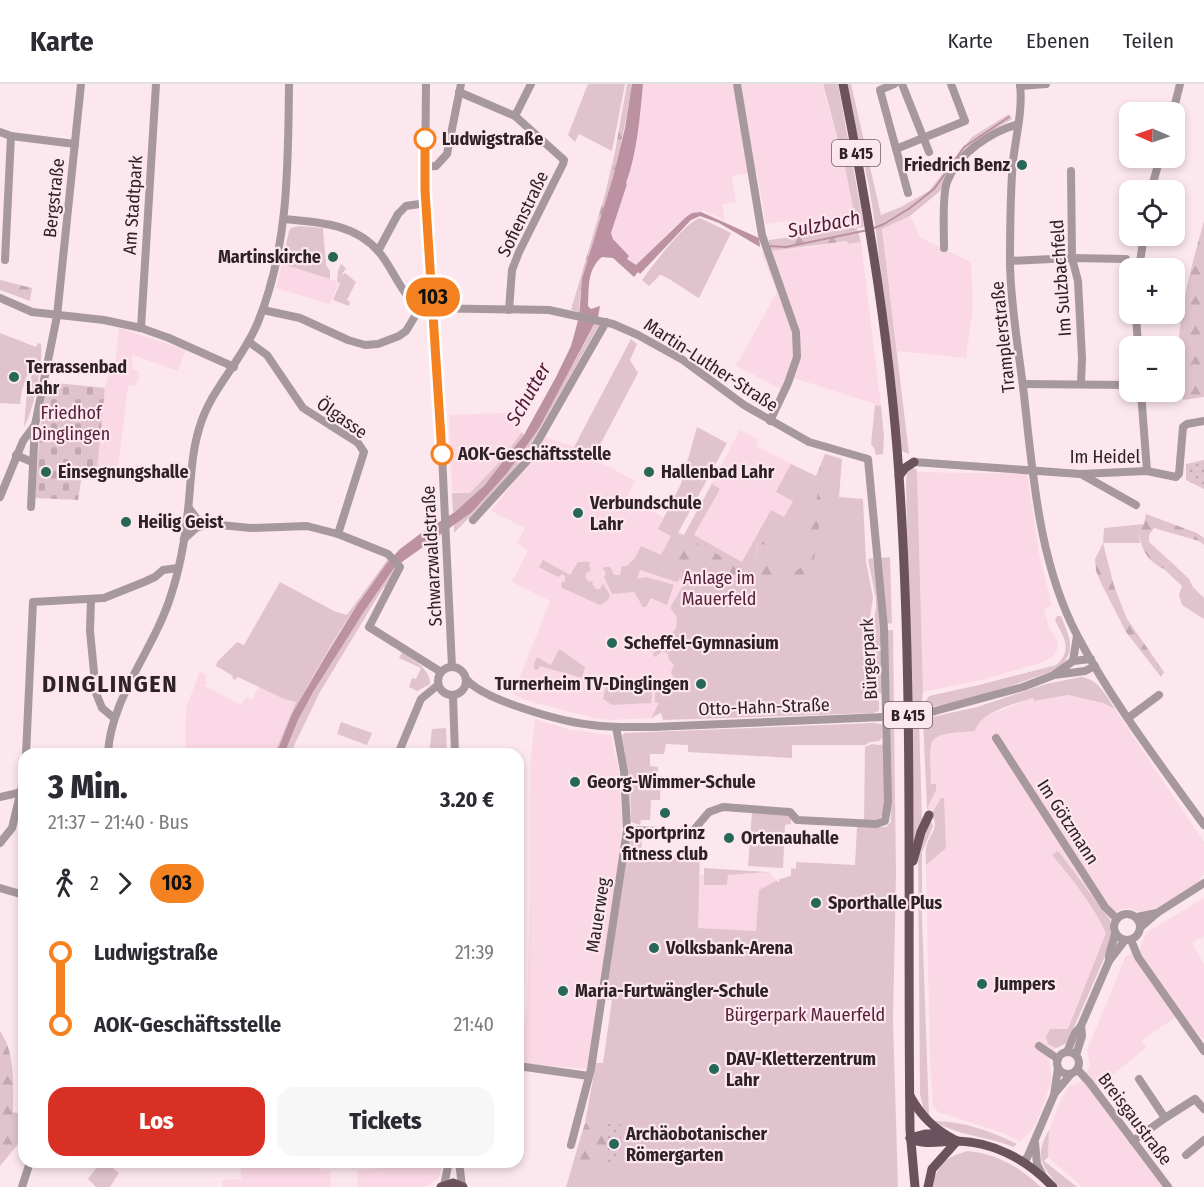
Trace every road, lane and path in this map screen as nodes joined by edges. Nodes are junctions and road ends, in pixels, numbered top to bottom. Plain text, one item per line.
1 (81, 84) edge
2 (156, 84) edge
3 (289, 84) edge
4 (426, 84) edge
5 (531, 84) edge
6 (737, 84) edge
7 (843, 84) edge
8 (894, 84) edge
9 (902, 84) edge
10 (951, 84) edge
11 (1046, 84) edge
12 (1180, 84) edge
13 (1020, 85) edge
14 (880, 87) edge
15 (460, 88) edge
16 (1176, 102) edge
17 (515, 116) junction
18 (1018, 124) junction
19 (0, 132) edge
20 (11, 136) junction
21 (923, 139) junction
22 (75, 144) junction
23 (896, 149) junction
24 (929, 152) dead end
25 (425, 168) junction
26 (1071, 171) dead end
27 (908, 193) dead end
28 (426, 203) junction
29 (284, 219) junction
30 (944, 248) dead end
31 (378, 251) junction
32 (1072, 258) junction
33 (1119, 259) edge
34 (4, 260) dead end
35 (1010, 261) junction
36 (0, 298) edge
37 (420, 308) junction
38 (434, 309) junction
39 (263, 310) junction
40 (509, 310) junction
41 (57, 316) junction
42 (603, 321) junction
43 (141, 328) junction
44 (249, 342) junction
45 (234, 367) junction
46 (1081, 383) junction
47 (1023, 384) junction
48 (1119, 385) edge
49 (1142, 402) edge
50 (770, 421) junction
51 (1204, 421) edge
52 (35, 425) junction
53 (897, 453) junction
54 (16, 456) junction
55 (868, 459) joint
56 (32, 462) junction
57 (914, 462) junction
58 (1032, 469) junction
59 (1147, 471) junction
60 (1080, 474) junction
61 (899, 476) junction
62 (0, 497) edge
63 (1136, 505) dead end
64 (31, 507) dead end
65 (189, 508) junction
66 (473, 520) dead end
67 (210, 524) junction
68 (338, 534) junction
69 (184, 539) junction
70 (178, 568) junction
71 (91, 599) junction
72 (1077, 636) junction
73 (1073, 661) junction
74 (1093, 663) junction
75 (452, 667) junction
76 (441, 672) junction
77 (1054, 675) junction
78 (467, 680) junction
79 (438, 685) junction
80 (475, 689) junction
81 (463, 690) junction
82 (1159, 695) dead end
83 (453, 696) junction
84 (114, 718) junction
85 (1128, 718) junction
86 (616, 727) junction
87 (996, 738) dead end
88 (26, 748) edge
89 (109, 748) edge
90 (401, 748) edge
91 (454, 748) edge
92 (18, 793) edge
93 (0, 797) edge
94 (18, 806) edge
95 (928, 815) dead end
96 (1204, 825) edge
97 (627, 830) junction
98 (0, 843) edge
99 (910, 872) junction
100 (1204, 883) edge
101 (0, 888) edge
102 (18, 893) edge
103 (1157, 913) junction
104 (1137, 917) junction
105 (1117, 918) junction
106 (1141, 927) junction
107 (1115, 933) junction
108 (1128, 940) junction
109 (1109, 961) junction
110 (1039, 1046) dead end
111 (1204, 1051) edge
112 (1071, 1054) junction
113 (1058, 1059) junction
114 (524, 1067) edge
115 (1058, 1068) junction
116 (1074, 1072) junction
117 (590, 1076) junction
118 (1139, 1080) dead end
119 (1204, 1093) edge
120 (909, 1094) junction
121 (1054, 1095) junction
122 (1195, 1099) junction
123 (1204, 1110) edge
124 (1164, 1118) junction
125 (943, 1134) junction
126 (910, 1138) junction
127 (1036, 1138) junction
128 (1204, 1140) edge
129 (957, 1141) junction
130 (1133, 1141) junction
131 (571, 1144) dead end
132 (1186, 1155) dead end
133 (1022, 1161) junction
134 (28, 1168) edge
135 (29, 1168) edge
136 (448, 1168) edge
137 (460, 1168) edge
138 (1044, 1178) junction
139 (443, 1186) edge
140 (463, 1186) edge
141 (22, 1187) edge
142 (30, 1187) edge
143 (915, 1187) edge
144 (928, 1187) edge
145 (1053, 1187) edge
146 (1167, 1187) edge

1 - 22 street, Bergstraße
2 - 43 street, Am Stadtpark
3 - 29 street
4 - 25 street, Schwarzwaldstraße
5 - 17 street
6 - 50 street
7 - 53 main road, B 415
8 - 14 street
9 - 21 street
10 - 21 street
11 - 13 street
12 - 16 street
13 - 18 street, Tramplerstraße
14 - 23 street
15 - 17 street, Sofienstraße
15 - 25 street
17 - 40 street, Sofienstraße
18 - 30 street
18 - 35 street, Tramplerstraße
19 - 20 street
20 - 22 street
20 - 34 street
21 - 23 street
21 - 24 street
22 - 41 street, Bergstraße
23 - 27 street
25 - 28 street, Schwarzwaldstraße
26 - 32 street, Im Sulzbachfeld
28 - 31 street
28 - 38 street, Schwarzwaldstraße
29 - 31 street
29 - 39 street
31 - 37 street
32 - 33 street
32 - 35 street
32 - 46 street, Im Sulzbachfeld
35 - 47 street, Tramplerstraße
36 - 41 street
37 - 38 street, Martin-Luther-Straße
37 - 39 street
38 - 40 street, Martin-Luther-Straße
38 - 75 street, Schwarzwaldstraße
39 - 44 street
40 - 42 street, Martin-Luther-Straße
41 - 43 street
41 - 52 street, Bergstraße
42 - 50 street, Martin-Luther-Straße
42 - 66 street
43 - 45 street
44 - 45 street
44 - 68 street, Ölgasse
45 - 65 street
46 - 47 street
46 - 48 street
47 - 58 street, Tramplerstraße
49 - 59 street
50 - 55 street, Martin-Luther-Straße
51 - 59 street, Im Heidel
52 - 54 street
52 - 56 street, Bergstraße
53 - 57 main road
53 - 61 main road, B 415
54 - 56 street
54 - 62 street
55 - 97 street, Bürgerpark
56 - 64 street, Bergstraße
57 - 58 street
57 - 61 main road
58 - 60 street, Im Heidel
58 - 72 street, Tramplerstraße
59 - 60 street, Im Heidel
60 - 63 street
61 - 99 main road, B 415
65 - 67 street
65 - 69 street
67 - 68 street
67 - 69 street
68 - 76 street
69 - 70 street
70 - 71 street
70 - 84 street
71 - 84 street
71 - 88 street
72 - 73 street
72 - 74 street, Tramplerstraße
73 - 74 street
73 - 77 street, Otto-Hahn-Straße
74 - 77 street, Otto-Hahn-Straße
74 - 85 street, Tramplerstraße
75 - 76 street
75 - 78 street
76 - 79 street
77 - 86 street, Otto-Hahn-Straße
78 - 80 street, Otto-Hahn-Straße
78 - 81 street
79 - 83 street
79 - 90 street
80 - 81 street, Otto-Hahn-Straße
80 - 86 street, Otto-Hahn-Straße
81 - 83 street
82 - 85 street
83 - 91 street
84 - 89 street
85 - 96 street, Tramplerstraße
86 - 97 street, Mauerweg
87 - 105 street, Im Götzmann
92 - 93 street
94 - 98 street
95 - 99 main road
97 - 117 street, Mauerweg
99 - 120 main road, B 415
100 - 103 street
101 - 102 street
103 - 104 street
103 - 106 street
104 - 105 street
104 - 106 street
105 - 107 street
106 - 108 street
107 - 108 street
107 - 109 street
108 - 109 street
108 - 111 street
109 - 112 street
110 - 113 street
112 - 113 street
112 - 116 street
113 - 115 street
114 - 117 street
115 - 116 street
115 - 121 street
116 - 121 street
116 - 130 street, Breisgaustraße
117 - 131 street, Mauerweg
118 - 124 street
119 - 122 street
120 - 125 main road
120 - 126 main road, B 415
121 - 127 street
122 - 123 street
122 - 124 street
124 - 130 street
125 - 126 main road
125 - 129 main road
126 - 129 main road
126 - 143 main road, B 415
127 - 133 street
127 - 138 street
128 - 132 street
129 - 133 main road
129 - 144 main road
130 - 146 street, Breisgaustraße
133 - 138 main road
134 - 141 street
135 - 142 street
136 - 139 street
137 - 140 street
138 - 145 main road
139 - 140 main road

